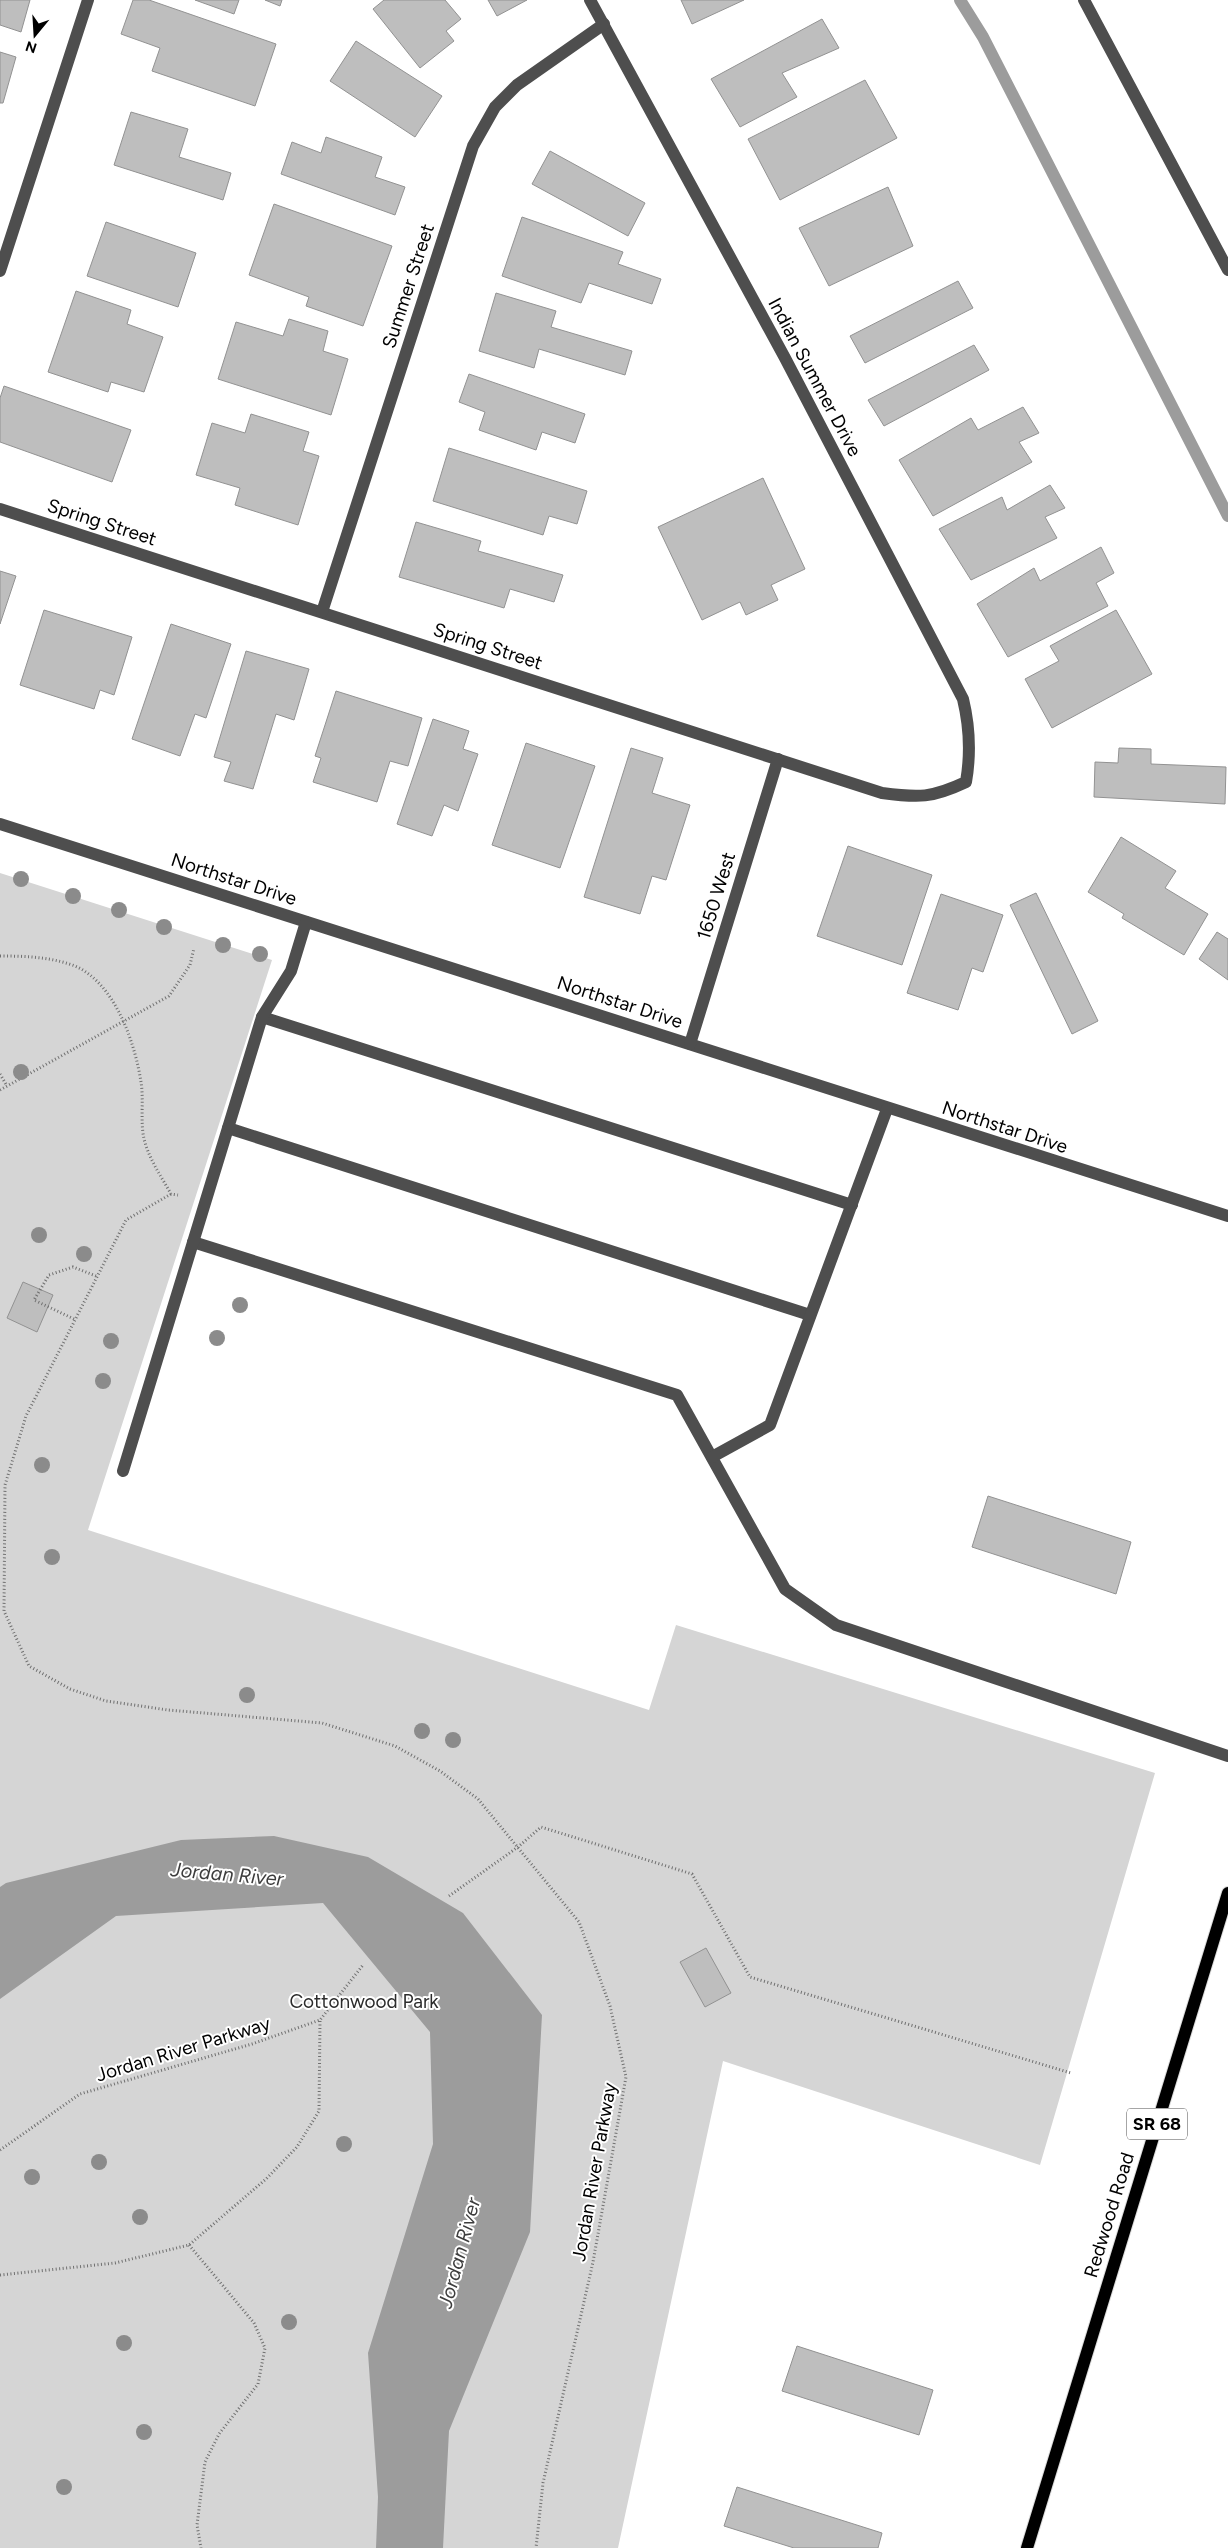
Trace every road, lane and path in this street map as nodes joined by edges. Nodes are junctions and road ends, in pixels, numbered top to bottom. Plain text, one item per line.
1 (88, 0) edge
2 (590, 0) edge
3 (1084, 0) edge
4 (604, 24) junction
5 (1228, 270) edge
6 (0, 271) edge
7 (0, 508) edge
8 (322, 612) junction
9 (778, 759) junction
10 (966, 782) joint
11 (0, 824) edge
12 (306, 922) junction
13 (194, 948) dead end
14 (0, 956) edge
15 (262, 1017) junction
16 (125, 1021) junction
17 (690, 1044) junction
18 (0, 1074) edge
19 (7, 1086) junction
20 (0, 1090) edge
21 (887, 1109) junction
22 (228, 1128) junction
23 (171, 1194) junction
24 (206, 1201) junction
25 (852, 1204) junction
26 (1228, 1216) edge
27 (193, 1242) junction
28 (96, 1276) junction
29 (810, 1316) junction
30 (74, 1319) junction
31 (712, 1457) junction
32 (123, 1471) dead end
33 (2, 1612) edge
34 (1228, 1756) edge
35 (518, 1847) junction
36 (1228, 1893) edge
37 (449, 1896) dead end
38 (362, 1966) dead end
39 (320, 2020) junction
40 (1071, 2073) dead end
41 (0, 2150) edge
42 (189, 2245) junction
43 (0, 2275) edge
44 (201, 2548) edge
45 (536, 2548) edge
46 (1027, 2548) edge

1 - 6 street
2 - 4 street, Indian Summer Drive
3 - 5 street
4 - 8 street, Summer Street
4 - 10 street, Indian Summer Drive
7 - 8 street, Spring Street
8 - 9 street, Spring Street
9 - 10 street, Spring Street
9 - 17 street, 1650 West
11 - 12 street, Northstar Drive
12 - 15 street
12 - 17 street, Northstar Drive
13 - 16 path
14 - 16 path
15 - 22 street
15 - 25 street
16 - 19 path
16 - 23 path
17 - 21 street, Northstar Drive
18 - 19 path
19 - 20 path
21 - 25 street
21 - 26 street, Northstar Drive
22 - 24 street
22 - 29 street
23 - 24 path
23 - 28 path
24 - 27 street
25 - 29 street
27 - 31 street
27 - 32 street
28 - 30 path
28 - 30 path
29 - 31 street
30 - 33 path
31 - 34 street
33 - 35 path, Jordan River Parkway
35 - 37 path
35 - 40 path
35 - 45 path, Jordan River Parkway
36 - 46 main road, Redwood Road / SR 68
38 - 39 path
39 - 41 path, Jordan River Parkway
39 - 42 path
42 - 43 path
42 - 44 path

